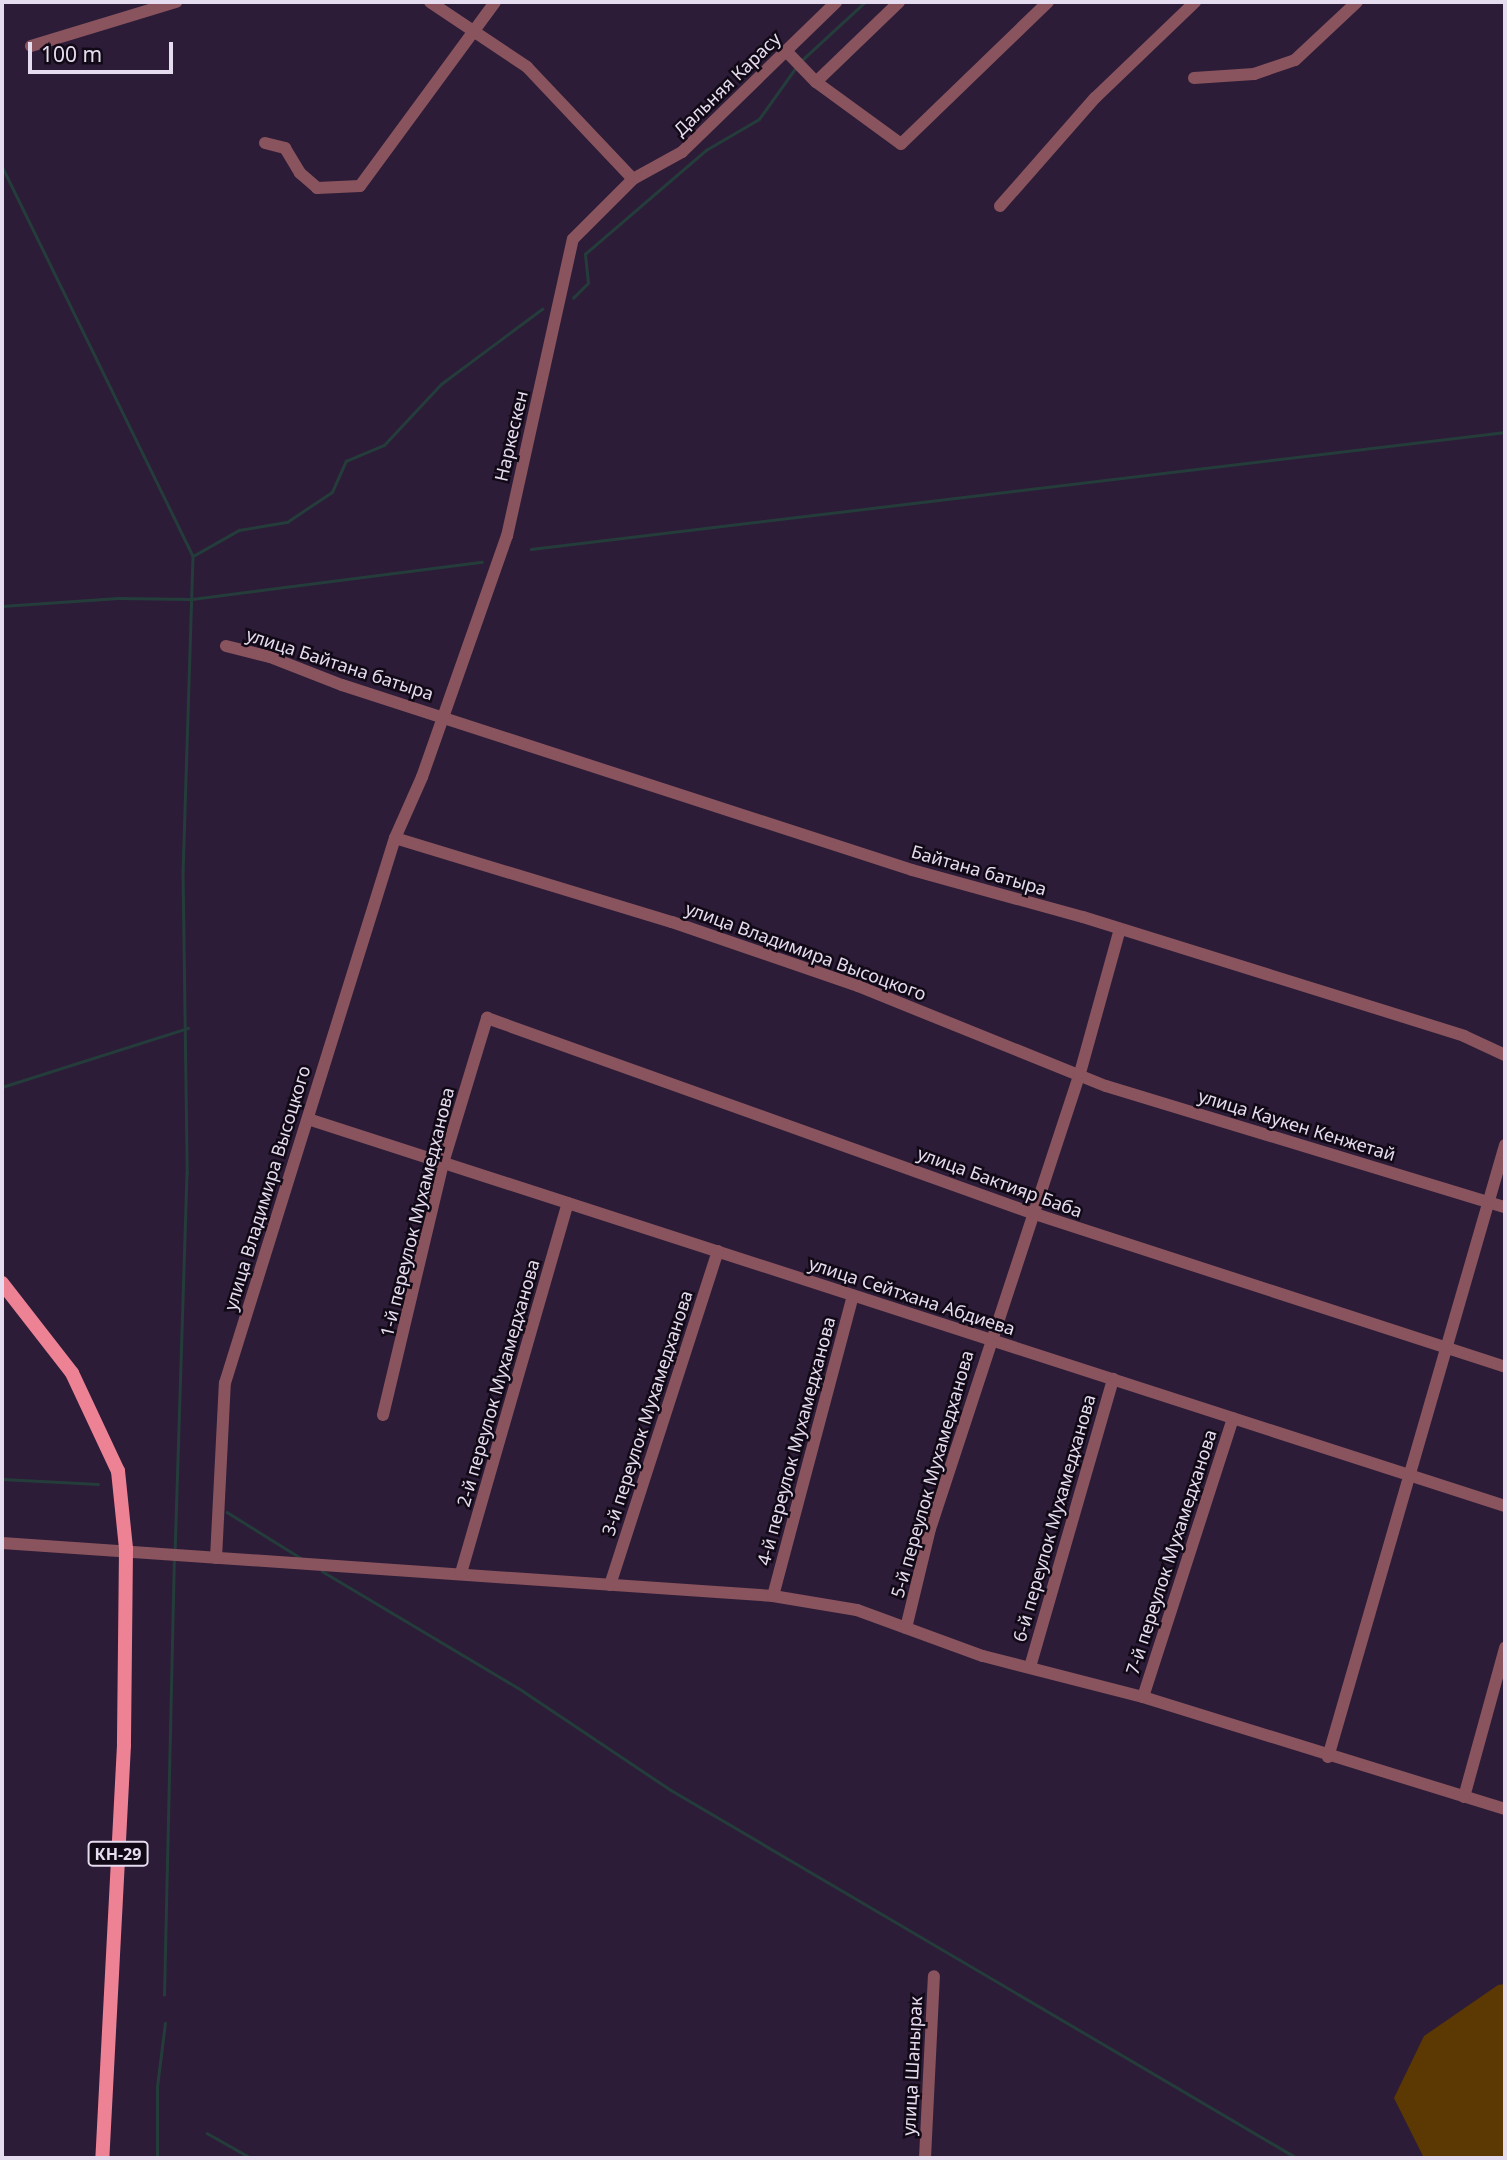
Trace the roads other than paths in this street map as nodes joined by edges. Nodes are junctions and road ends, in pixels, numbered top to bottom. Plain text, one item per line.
1 (176, 2) edge
2 (430, 2) edge
3 (495, 2) edge
4 (836, 2) edge
5 (899, 2) edge
6 (1048, 2) edge
7 (1195, 2) edge
8 (1357, 2) edge
9 (473, 30) junction
10 (31, 46) dead end
11 (787, 52) junction
12 (1194, 78) dead end
13 (813, 79) junction
14 (265, 143) dead end
15 (633, 179) junction
16 (1000, 206) dead end
17 (226, 646) dead end
18 (443, 716) junction
19 (395, 838) junction
20 (1120, 929) junction
21 (487, 1018) joint
22 (1505, 1055) edge
23 (1080, 1073) junction
24 (308, 1119) junction
25 (1505, 1145) edge
26 (443, 1163) junction
27 (1488, 1201) junction
28 (568, 1203) junction
29 (1505, 1207) edge
30 (1032, 1213) junction
31 (718, 1251) junction
32 (2, 1283) edge
33 (853, 1295) junction
34 (990, 1339) junction
35 (1445, 1349) junction
36 (1505, 1367) edge
37 (1113, 1379) junction
38 (383, 1415) dead end
39 (1233, 1418) junction
40 (1409, 1475) junction
41 (1505, 1506) edge
42 (2, 1544) edge
43 (126, 1549) junction
44 (216, 1558) junction
45 (461, 1573) junction
46 (610, 1585) junction
47 (773, 1596) junction
48 (906, 1628) junction
49 (1505, 1648) edge
50 (1030, 1667) junction
51 (1143, 1697) junction
52 (1328, 1757) junction
53 (1464, 1797) junction
54 (1505, 1809) edge
55 (934, 1976) dead end
56 (102, 2158) edge
57 (925, 2158) edge

1 - 10 street
2 - 9 street
3 - 9 street
4 - 11 street, Дальняя Карасу
5 - 13 street
6 - 13 street
7 - 16 street
8 - 12 street
9 - 14 street
9 - 15 street
11 - 13 street
11 - 15 street, Дальняя Карасу
15 - 18 street, Наркескен
17 - 18 street, улица Байтана батыра
18 - 19 street, улица Владимира Высоцкого
18 - 20 street, Байтана батыра
19 - 23 street, улица Владимира Высоцкого
19 - 24 street, улица Владимира Высоцкого
20 - 22 street, Байтана батыра
20 - 23 street, 5-й переулок Мухамедханова
21 - 26 street, 1-й переулок Мухамедханова
21 - 30 street, улица Бактияр Баба
23 - 27 street, улица Каукен Кенжетай
23 - 30 street, 5-й переулок Мухамедханова
24 - 26 street, улица Сейтхана Абдиева
24 - 44 street, улица Владимира Высоцкого
25 - 27 street
26 - 28 street, улица Сейтхана Абдиева
26 - 38 street, 1-й переулок Мухамедханова
27 - 29 street, улица Каукен Кенжетай
27 - 35 street
28 - 31 street, улица Сейтхана Абдиева
28 - 45 street, 2-й переулок Мухамедханова
30 - 34 street, 5-й переулок Мухамедханова
30 - 35 street, улица Бактияр Баба
31 - 33 street, улица Сейтхана Абдиева
31 - 46 street, 3-й переулок Мухамедханова
32 - 43 main road, КН-29
33 - 34 street, улица Сейтхана Абдиева
33 - 47 street, 4-й переулок Мухамедханова
34 - 37 street, улица Сейтхана Абдиева
34 - 48 street, 5-й переулок Мухамедханова
35 - 36 street, улица Бактияр Баба
35 - 40 street
37 - 39 street, улица Сейтхана Абдиева
37 - 50 street, 6-й переулок Мухамедханова
39 - 40 street, улица Сейтхана Абдиева
39 - 51 street, 7-й переулок Мухамедханова
40 - 41 street, улица Сейтхана Абдиева
40 - 52 street
42 - 43 street
43 - 44 street
43 - 56 main road, КН-29
44 - 45 street
45 - 46 street
46 - 47 street
47 - 48 street
48 - 50 street
49 - 53 street
50 - 51 street
51 - 52 street
52 - 53 street
53 - 54 street
55 - 57 street, улица Шанырак

